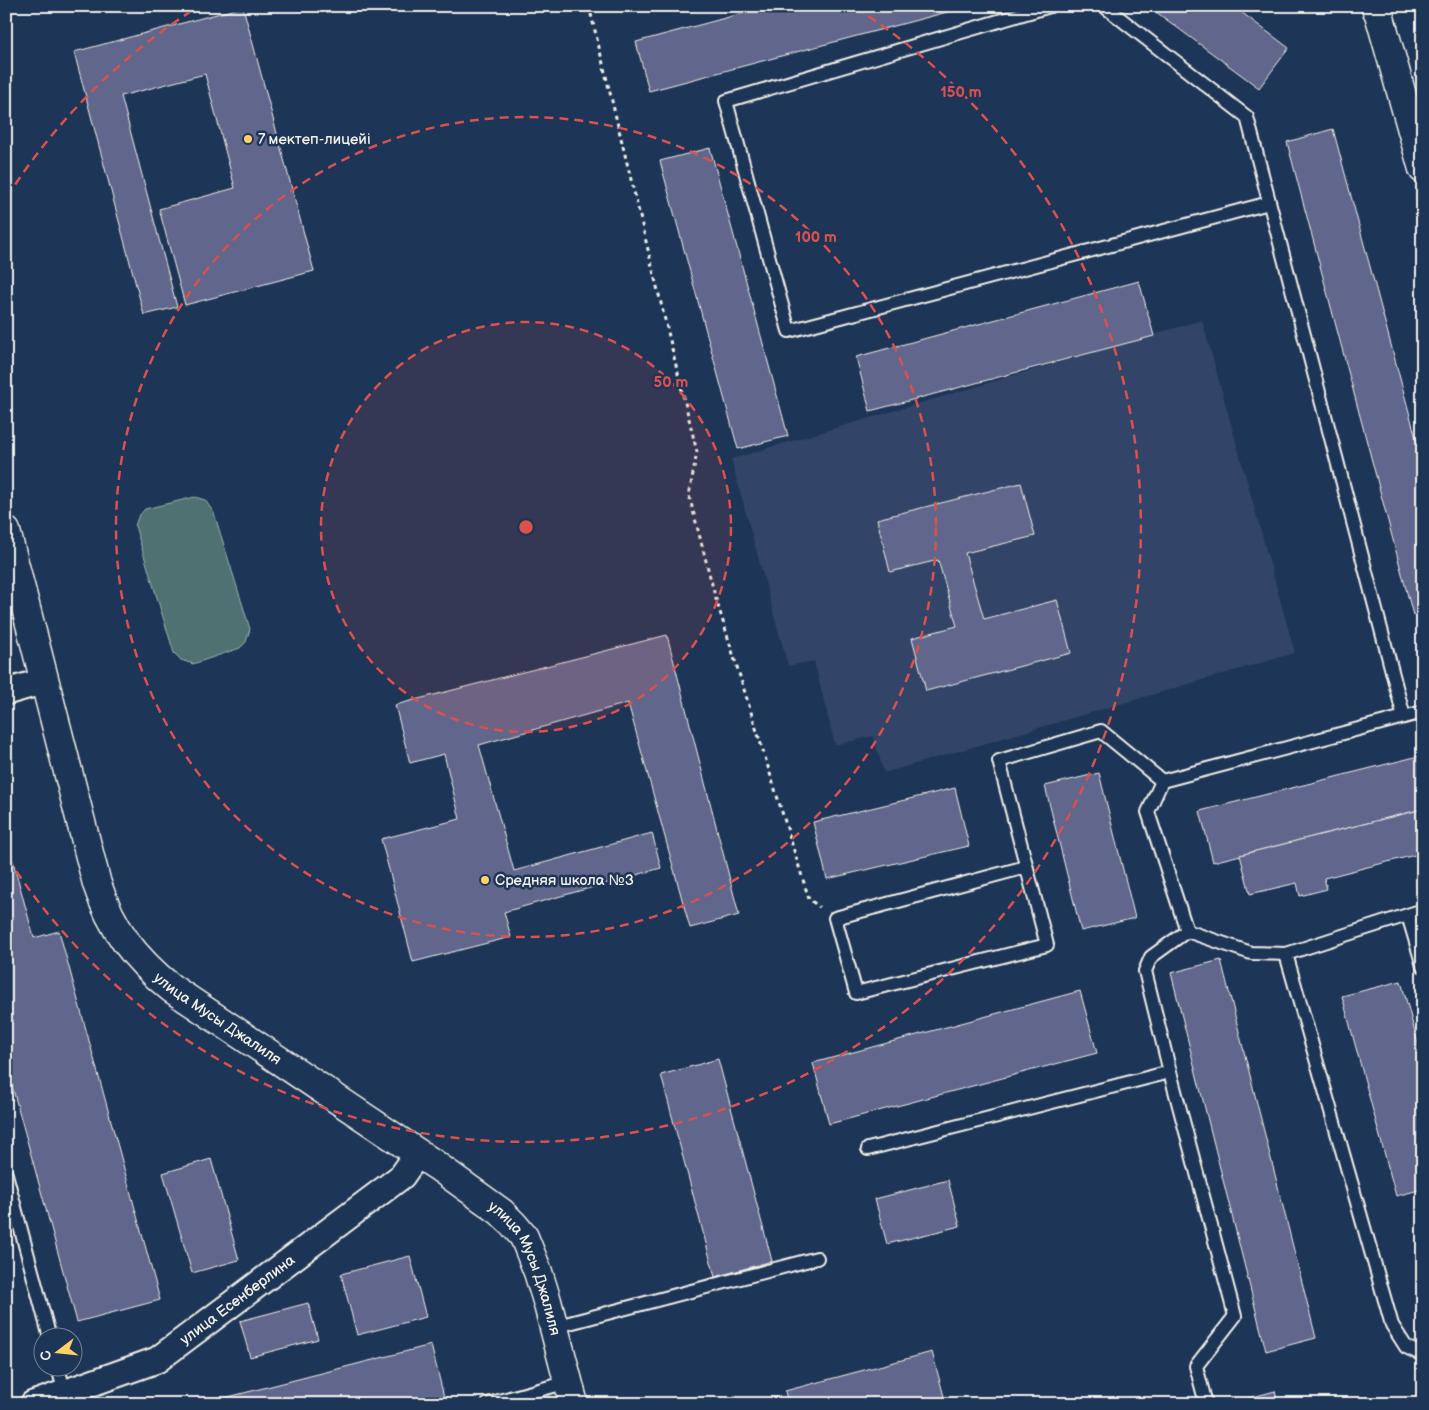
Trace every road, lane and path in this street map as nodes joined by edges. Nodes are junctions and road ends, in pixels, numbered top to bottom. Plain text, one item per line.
1 (589, 6) edge
2 (1050, 6) edge
3 (1104, 6) edge
4 (1375, 6) edge
5 (1413, 110) edge
6 (1423, 169) edge
7 (1269, 203) junction
8 (6, 530) edge
9 (44, 681) junction
10 (6, 692) edge
11 (1423, 712) edge
12 (1404, 717) junction
13 (1162, 781) junction
14 (1026, 867) junction
15 (1423, 910) edge
16 (1408, 915) junction
17 (835, 918) junction
18 (1187, 931) junction
19 (1286, 954) junction
20 (1423, 966) edge
21 (1170, 1072) junction
22 (868, 1149) dead end
23 (418, 1153) junction
24 (6, 1174) edge
25 (817, 1258) dead end
26 (554, 1327) junction
27 (47, 1328) edge
28 (1423, 1355) edge
29 (59, 1378) edge
30 (571, 1393) edge
31 (61, 1398) edge
32 (33, 1404) edge
33 (488, 1404) edge
34 (1206, 1404) edge

1 - 17 path
2 - 7 lane
3 - 7 lane
4 - 5 street
5 - 6 street
7 - 12 lane
8 - 9 street, улица Мусы Джалиля
9 - 10 street
9 - 23 street, улица Мусы Джалиля
11 - 12 lane
12 - 13 lane
13 - 14 lane
13 - 18 lane
14 - 17 lane
14 - 17 lane
15 - 16 lane
16 - 19 lane
16 - 20 lane
18 - 19 lane
18 - 21 lane
19 - 28 lane
21 - 22 lane
21 - 34 lane
23 - 26 street, улица Мусы Джалиля
23 - 31 street, улица Есенберлина
24 - 27 lane
25 - 26 lane
26 - 30 street, улица Мусы Джалиля
29 - 31 lane
30 - 33 lane
31 - 32 street, улица Есенберлина

